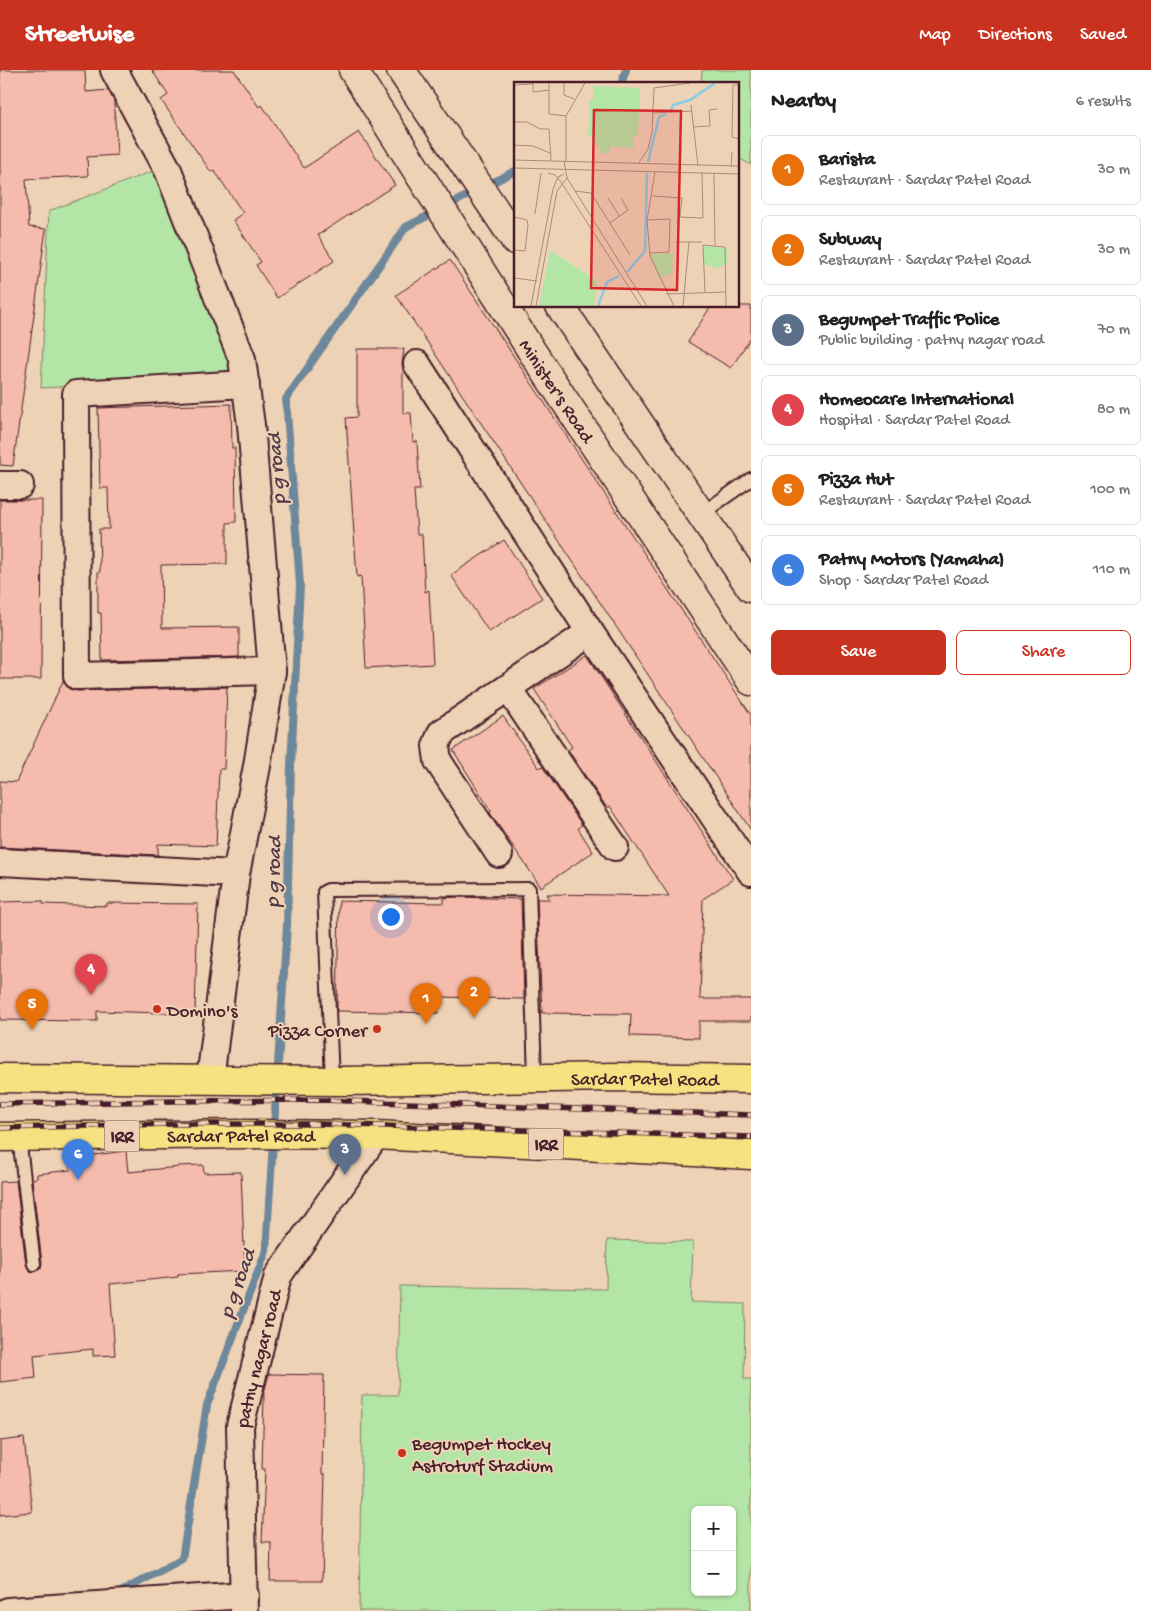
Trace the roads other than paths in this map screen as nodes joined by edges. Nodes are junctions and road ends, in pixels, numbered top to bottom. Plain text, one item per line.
1 (114, 70) edge
2 (353, 70) edge
3 (402, 70) edge
4 (514, 239) edge
5 (561, 308) edge
6 (417, 364) dead end
7 (246, 384) junction
8 (751, 479) edge
9 (701, 514) junction
10 (751, 588) edge
11 (590, 632) junction
12 (272, 671) junction
13 (751, 681) edge
14 (508, 688) junction
15 (615, 847) dead end
16 (499, 854) dead end
17 (0, 862) edge
18 (751, 872) edge
19 (236, 874) junction
20 (0, 1078) edge
21 (535, 1078) junction
22 (751, 1079) edge
23 (223, 1080) junction
24 (332, 1081) junction
25 (376, 1135) junction
26 (10, 1137) edge
27 (751, 1155) edge
28 (34, 1264) dead end
29 (244, 1603) edge
30 (8, 1611) edge

1 - 7 street
2 - 13 main road, Minister's Road
3 - 4 main road
5 - 9 main road
6 - 11 street
7 - 12 street
7 - 12 street
8 - 9 lane
9 - 10 main road
11 - 14 street
11 - 18 street
12 - 19 street
14 - 15 street
14 - 16 street
17 - 19 street
19 - 23 street
20 - 23 main road, Sardar Patel Road
21 - 22 main road, Sardar Patel Road
21 - 24 main road, Sardar Patel Road
21 - 24 lane
23 - 24 main road, Sardar Patel Road
25 - 26 main road, Sardar Patel Road / IRR
25 - 27 main road, Sardar Patel Road / IRR
25 - 29 street, patny nagar road
26 - 28 lane
29 - 30 street

